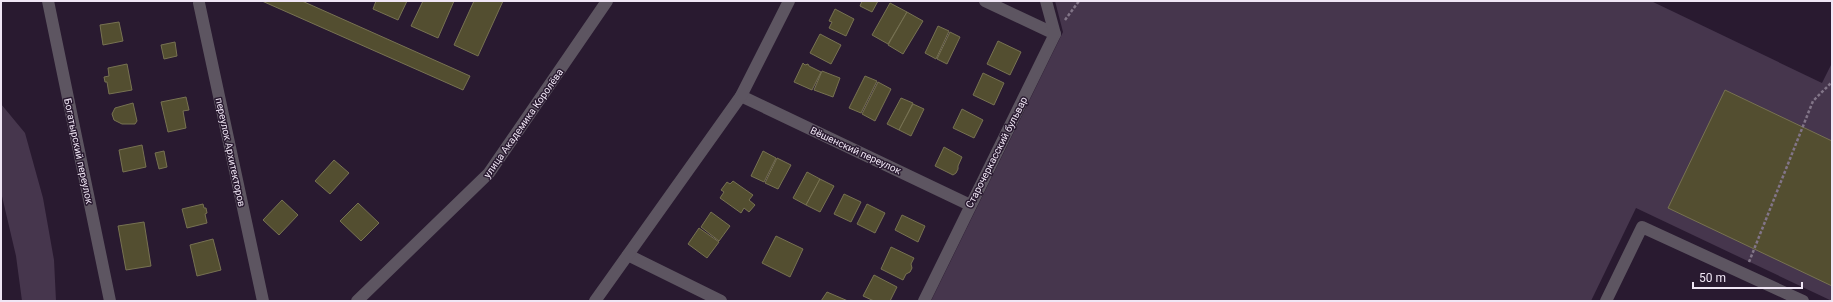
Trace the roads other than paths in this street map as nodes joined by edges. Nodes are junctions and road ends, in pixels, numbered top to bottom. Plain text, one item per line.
1 (48, 1) edge
2 (607, 1) edge
3 (789, 1) edge
4 (986, 1) edge
5 (1046, 1) edge
6 (199, 3) dead end
7 (1055, 34) junction
8 (741, 96) junction
9 (970, 205) junction
10 (628, 255) junction
11 (1780, 296) edge
12 (110, 301) edge
13 (263, 301) edge
14 (357, 301) edge
15 (595, 301) edge
16 (722, 301) edge
17 (924, 301) edge
18 (1606, 301) edge
19 (1803, 301) edge

1 - 12 street, Богатырский переулок
2 - 14 street, улица Академика Королёва
3 - 8 street
4 - 7 street
5 - 7 street
6 - 13 street, переулок Архитекторов
7 - 9 street, Старочеркасский бульвар
8 - 9 street, Вёшенский переулок
8 - 10 street
9 - 17 street, Старочеркасский бульвар
10 - 15 street
10 - 16 street
11 - 18 street
11 - 19 street

